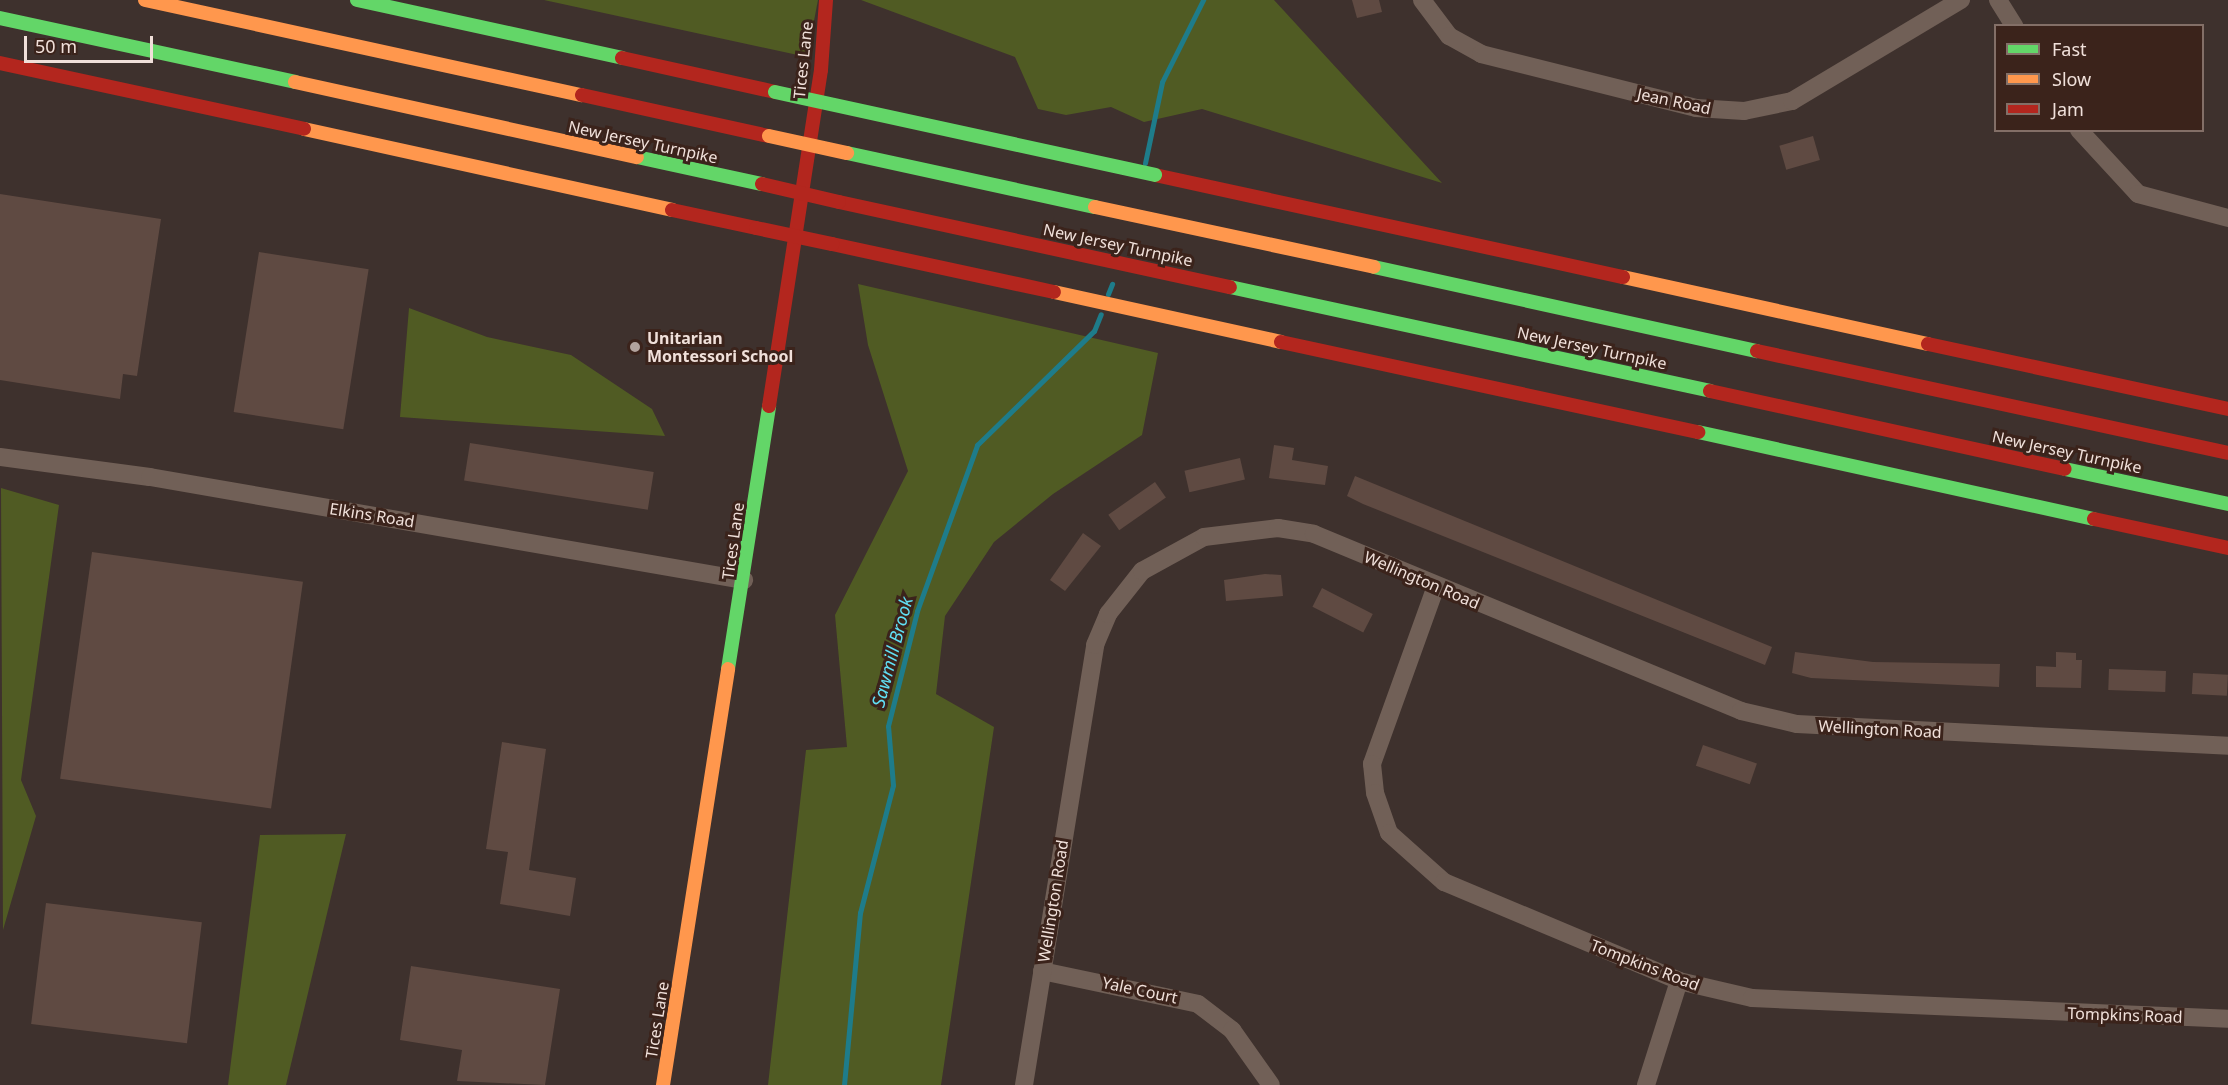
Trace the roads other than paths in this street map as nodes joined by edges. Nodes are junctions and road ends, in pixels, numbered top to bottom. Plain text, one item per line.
1 (145, 0) edge
2 (357, 0) edge
3 (826, 0) edge
4 (1422, 0) edge
5 (1960, 0) edge
6 (1998, 0) edge
7 (0, 18) edge
8 (2013, 24) edge
9 (0, 63) edge
10 (2081, 132) edge
11 (2228, 218) edge
12 (2228, 409) edge
13 (2228, 453) edge
14 (0, 457) edge
15 (2228, 504) edge
16 (2228, 548) edge
17 (744, 580) junction
18 (1436, 586) junction
19 (2228, 746) edge
20 (1042, 971) junction
21 (1679, 981) junction
22 (2228, 1019) edge
23 (663, 1085) edge
24 (1024, 1085) edge
25 (1271, 1085) edge
26 (1646, 1085) edge

1 - 13 main road, New Jersey Turnpike, bridge
2 - 12 main road, bridge
3 - 17 main road, Tices Lane
4 - 5 street, Jean Road
6 - 8 street
7 - 15 main road, New Jersey Turnpike, bridge
9 - 16 main road, bridge
10 - 11 street
14 - 17 street, Elkins Road
17 - 23 main road, Tices Lane
18 - 19 street, Wellington Road
18 - 20 street, Wellington Road
18 - 21 street, Tompkins Road
20 - 24 street, Wellington Road
20 - 25 street, Yale Court
21 - 22 street, Tompkins Road
21 - 26 street

